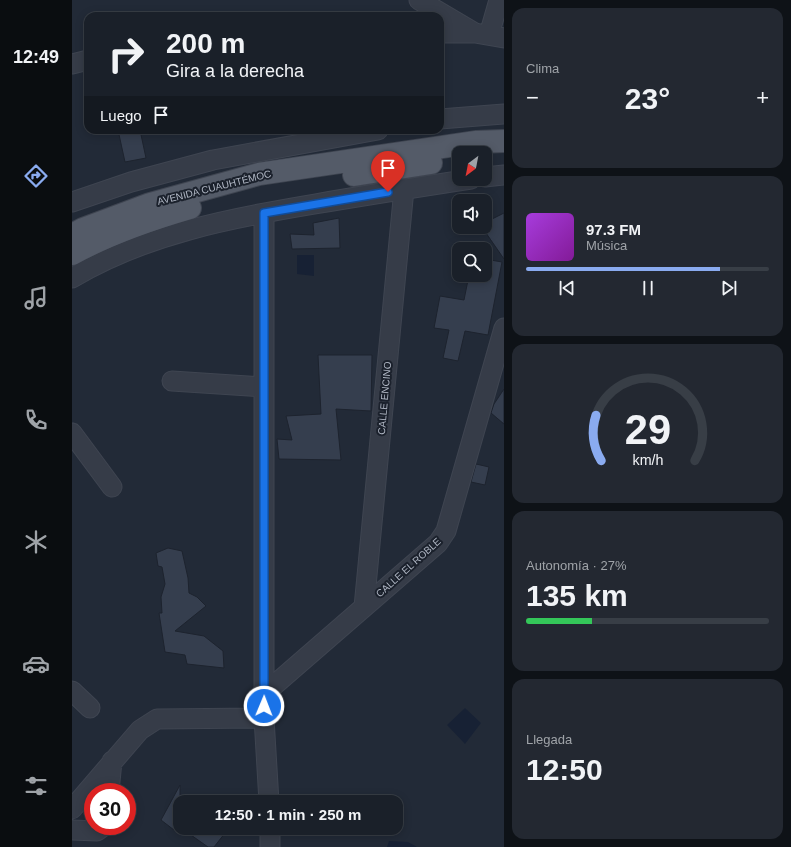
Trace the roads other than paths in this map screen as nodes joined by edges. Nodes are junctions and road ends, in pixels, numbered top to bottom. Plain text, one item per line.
1 (419, 0) edge
2 (499, 0) edge
3 (443, 12) edge
4 (444, 12) edge
5 (444, 32) edge
6 (489, 35) edge
7 (84, 61) edge
8 (72, 64) edge
9 (504, 114) edge
10 (444, 119) edge
11 (356, 134) edge
12 (504, 141) edge
13 (504, 154) edge
14 (492, 155) edge
15 (452, 159) edge
16 (504, 175) edge
17 (492, 176) edge
18 (452, 182) edge
19 (404, 189) junction
20 (72, 202) edge
21 (264, 213) junction
22 (72, 235) edge
23 (72, 254) edge
24 (72, 278) edge
25 (504, 328) edge
26 (172, 382) dead end
27 (264, 387) junction
28 (72, 433) edge
29 (112, 487) dead end
30 (364, 607) junction
31 (72, 691) edge
32 (264, 694) junction
33 (90, 708) dead end
34 (264, 718) junction
35 (112, 761) junction
36 (110, 783) edge
37 (269, 795) edge
38 (72, 809) edge
39 (72, 830) edge
40 (84, 830) edge
41 (270, 835) edge
42 (270, 847) edge

1 - 3 street
2 - 6 street
4 - 6 street
5 - 6 street
7 - 8 street
9 - 10 street
11 - 20 street
12 - 22 main road, AVENIDA CUAUHTÉMOC
13 - 14 main road
15 - 23 main road, AVENIDA CUAUHTÉMOC
16 - 17 street
18 - 19 street
19 - 21 street
19 - 30 street, CALLE ENCINO
21 - 24 street
21 - 27 street
25 - 30 street, CALLE EL ROBLE
26 - 27 street
27 - 32 street
28 - 29 street
30 - 32 street, CALLE EL ROBLE
31 - 33 street
32 - 34 street
34 - 35 street
34 - 37 street
35 - 36 street
35 - 38 street
39 - 40 street
41 - 42 street

